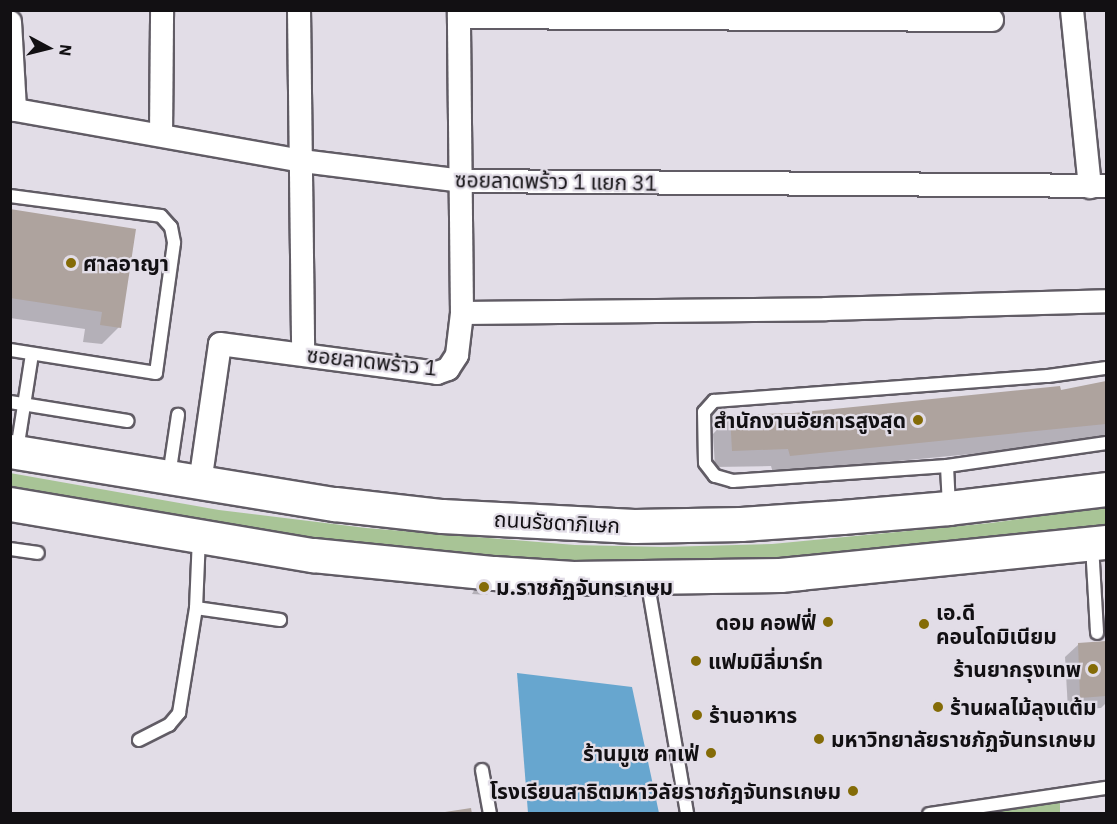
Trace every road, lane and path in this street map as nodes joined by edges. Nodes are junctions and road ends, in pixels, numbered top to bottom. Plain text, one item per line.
1 (162, 10) edge
2 (299, 10) edge
3 (1072, 10) edge
4 (459, 14) edge
5 (919, 15) edge
6 (992, 20) dead end
7 (10, 22) edge
8 (13, 110) edge
9 (161, 135) junction
10 (302, 161) junction
11 (462, 181) junction
12 (1098, 186) edge
13 (10, 196) edge
14 (1107, 301) edge
15 (462, 313) junction
16 (10, 350) edge
17 (32, 354) junction
18 (303, 354) junction
19 (1107, 368) edge
20 (17, 403) edge
21 (178, 415) dead end
22 (127, 421) dead end
23 (1107, 443) edge
24 (14, 451) edge
25 (947, 466) junction
26 (169, 478) junction
27 (200, 483) junction
28 (1107, 489) edge
29 (10, 504) edge
30 (949, 508) junction
31 (200, 536) junction
32 (1099, 543) edge
33 (10, 549) edge
34 (38, 553) dead end
35 (647, 579) junction
36 (196, 608) junction
37 (280, 620) dead end
38 (1097, 633) dead end
39 (139, 740) dead end
40 (482, 770) dead end
41 (1107, 788) edge
42 (490, 813) edge
43 (687, 813) edge
44 (929, 813) edge

1 - 9 street
2 - 10 street
3 - 12 street
4 - 5 street
4 - 11 street, ซอยลาดพร้าว 1
5 - 6 street
7 - 8 street
8 - 9 street, ซอยลาดพร้าว 1 แยก 31
9 - 10 street, ซอยลาดพร้าว 1 แยก 31
10 - 11 street, ซอยลาดพร้าว 1 แยก 31
10 - 18 street
11 - 12 street, ซอยลาดพร้าว 1 แยก 31
11 - 15 street, ซอยลาดพร้าว 1
13 - 17 lane
14 - 15 street
15 - 18 street, ซอยลาดพร้าว 1
16 - 17 lane
17 - 20 lane
18 - 27 street, ซอยลาดพร้าว 1
19 - 25 lane
20 - 22 lane
20 - 24 lane
21 - 26 lane
23 - 25 lane
24 - 26 main road, ถนนรัชดาภิเษก
25 - 30 lane
26 - 27 main road, ถนนรัชดาภิเษก
27 - 30 main road, ถนนรัชดาภิเษก
28 - 30 main road, ถนนรัชดาภิเษก
29 - 31 main road
31 - 35 main road
31 - 36 lane
32 - 35 main road
32 - 38 lane
33 - 34 lane
35 - 43 lane
36 - 37 lane
36 - 39 lane
40 - 42 lane
41 - 44 lane

